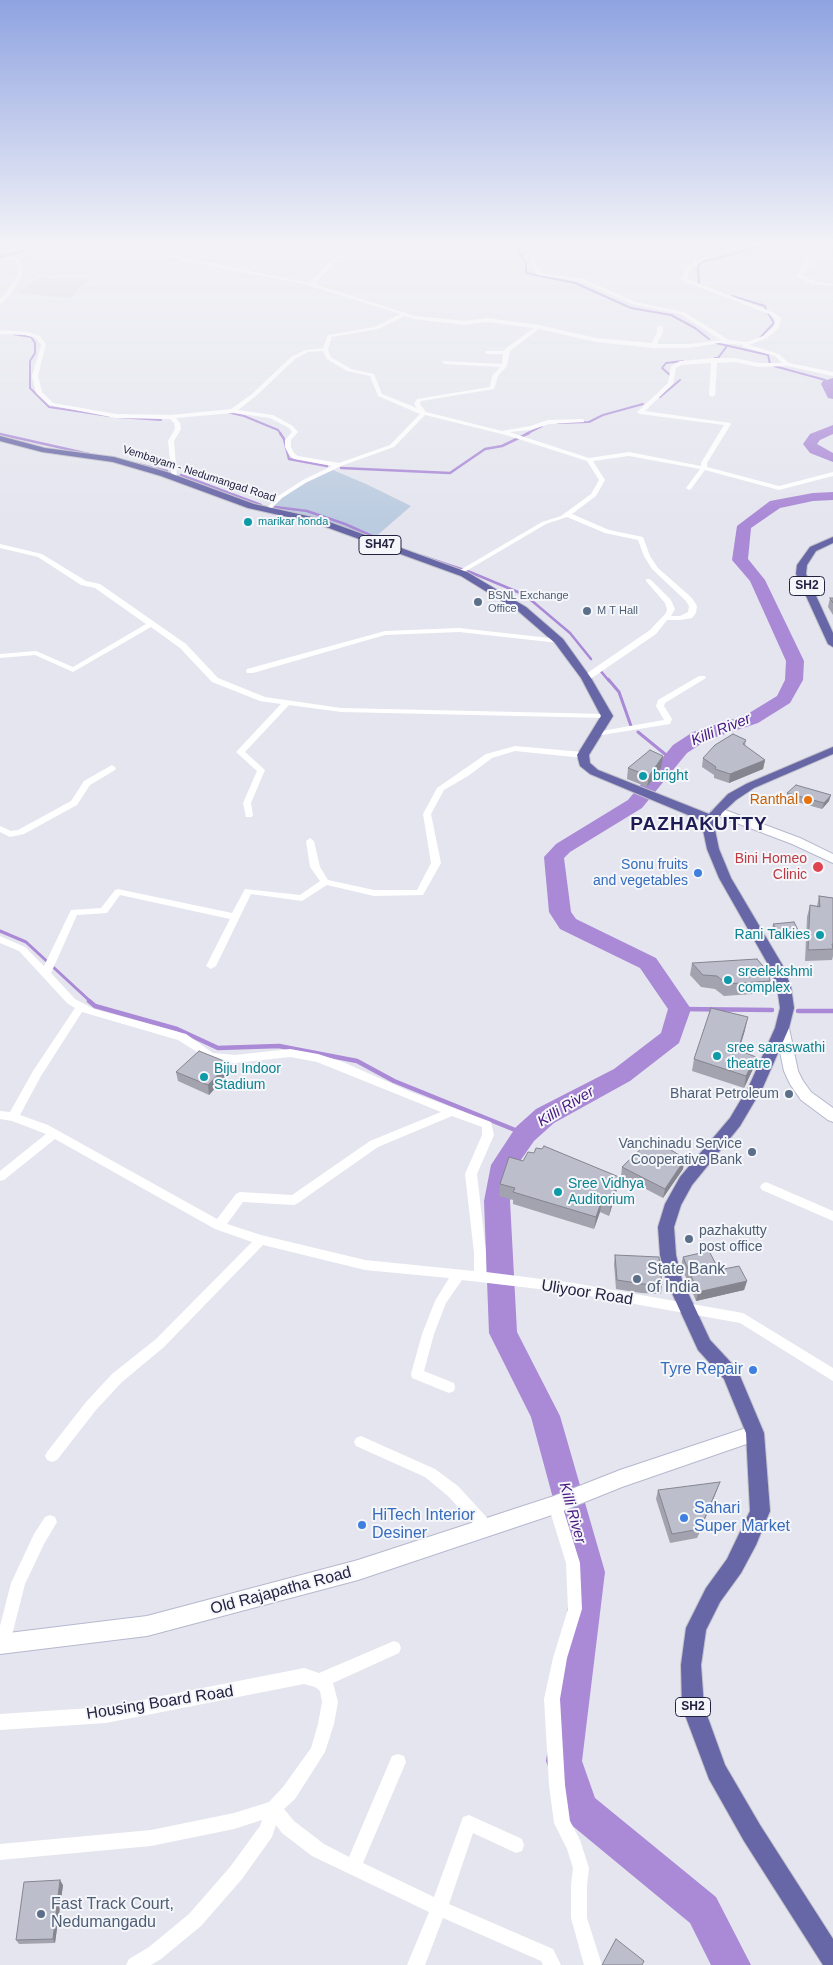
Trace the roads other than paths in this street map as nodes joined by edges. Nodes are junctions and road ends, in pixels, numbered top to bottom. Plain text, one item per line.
1 (34, 336) edge
2 (332, 336) edge
3 (527, 336) edge
4 (575, 336) edge
5 (658, 336) edge
6 (719, 336) edge
7 (767, 336) edge
8 (728, 341) junction
9 (744, 344) junction
10 (653, 346) junction
11 (325, 349) junction
12 (487, 352) dead end
13 (507, 353) junction
14 (714, 360) junction
15 (445, 362) dead end
16 (788, 364) junction
17 (504, 366) junction
18 (833, 374) edge
19 (712, 395) dead end
20 (233, 411) junction
21 (424, 413) junction
22 (172, 417) junction
23 (582, 421) dead end
24 (496, 432) junction
25 (0, 438) edge
26 (589, 460) junction
27 (339, 465) junction
28 (704, 468) junction
29 (833, 474) edge
30 (174, 477) junction
31 (689, 488) dead end
32 (268, 510) junction
33 (566, 514) junction
34 (833, 540) edge
35 (0, 546) edge
36 (459, 573) junction
37 (648, 580) dead end
38 (666, 618) junction
39 (151, 624) junction
40 (559, 641) junction
41 (833, 644) edge
42 (0, 656) edge
43 (250, 670) dead end
44 (586, 678) junction
45 (702, 678) dead end
46 (287, 702) junction
47 (607, 716) junction
48 (596, 734) junction
49 (833, 750) edge
50 (584, 755) junction
51 (112, 768) dead end
52 (249, 815) dead end
53 (714, 815) junction
54 (0, 829) edge
55 (310, 841) dead end
56 (833, 859) edge
57 (325, 882) junction
58 (236, 917) junction
59 (0, 939) edge
60 (211, 966) dead end
61 (46, 973) junction
62 (81, 1006) junction
63 (782, 1028) junction
64 (452, 1112) junction
65 (0, 1115) edge
66 (833, 1116) edge
67 (13, 1117) junction
68 (54, 1134) junction
69 (0, 1177) edge
70 (766, 1187) dead end
71 (833, 1216) edge
72 (219, 1226) junction
73 (261, 1240) junction
74 (459, 1274) junction
75 (483, 1277) junction
76 (687, 1310) junction
77 (833, 1375) edge
78 (449, 1386) dead end
79 (755, 1433) junction
80 (361, 1442) dead end
81 (52, 1456) dead end
82 (555, 1505) junction
83 (50, 1522) dead end
84 (486, 1526) junction
85 (1, 1644) edge
86 (394, 1648) dead end
87 (318, 1681) junction
88 (0, 1722) edge
89 (398, 1762) dead end
90 (274, 1808) junction
91 (516, 1845) dead end
92 (0, 1852) edge
93 (353, 1867) junction
94 (439, 1908) junction
95 (833, 1960) edge
96 (136, 1965) edge
97 (416, 1965) edge
98 (552, 1965) edge
99 (593, 1965) edge

1 - 22 street
2 - 11 street
3 - 13 street
4 - 10 street
5 - 10 street
6 - 8 street
7 - 9 street
8 - 9 street
8 - 10 street
9 - 16 street
11 - 20 street
11 - 21 street
12 - 13 street
13 - 17 street
14 - 16 street
14 - 19 street
14 - 28 street
15 - 17 street
16 - 18 street
17 - 21 street
20 - 22 street
20 - 27 street
21 - 24 street
21 - 27 street
22 - 30 street
23 - 24 street
24 - 26 street
25 - 30 main road, Vembayam - Nedumangad Road / SH47
26 - 28 street
26 - 33 street
27 - 32 street
28 - 29 street
28 - 31 street
30 - 32 main road, Vembayam - Nedumangad Road / SH47
32 - 36 main road, Vembayam - Nedumangad Road / SH47
33 - 36 street
33 - 38 street
34 - 41 main road, SH2
35 - 39 street
36 - 40 main road, Vembayam - Nedumangad Road / SH47
37 - 38 street
38 - 44 street
39 - 42 street
39 - 46 street
40 - 43 street
40 - 44 main road, Vembayam - Nedumangad Road / SH47
44 - 47 main road, Vembayam - Nedumangad Road / SH47
45 - 48 street
46 - 47 street
46 - 52 street
47 - 48 main road
48 - 50 main road
49 - 53 main road
50 - 53 main road
50 - 57 street
51 - 54 street
53 - 56 main road
53 - 63 main road, SH2
55 - 57 street
57 - 58 street
58 - 60 street
58 - 61 street
59 - 61 street
61 - 62 street
62 - 64 street
62 - 67 street
63 - 66 main road
63 - 76 main road, SH2
64 - 72 street
64 - 75 street
65 - 67 street, Uliyoor Road
67 - 68 street, Uliyoor Road
68 - 69 street
68 - 72 street, Uliyoor Road
70 - 71 street
72 - 73 street, Uliyoor Road
73 - 74 street, Uliyoor Road
73 - 81 street
74 - 75 street, Uliyoor Road
74 - 78 street
75 - 76 street, Uliyoor Road
76 - 77 street, Uliyoor Road
76 - 79 main road, SH2
79 - 82 main road, Old Rajapatha Road
79 - 95 main road, SH2
80 - 84 street
82 - 84 main road, Old Rajapatha Road
82 - 99 street
83 - 85 street
84 - 85 main road, Old Rajapatha Road
86 - 87 street
87 - 88 street, Housing Board Road
87 - 90 street
89 - 93 street
90 - 92 street
90 - 93 street
90 - 96 street
91 - 94 street
93 - 94 street
94 - 97 street
94 - 98 street

